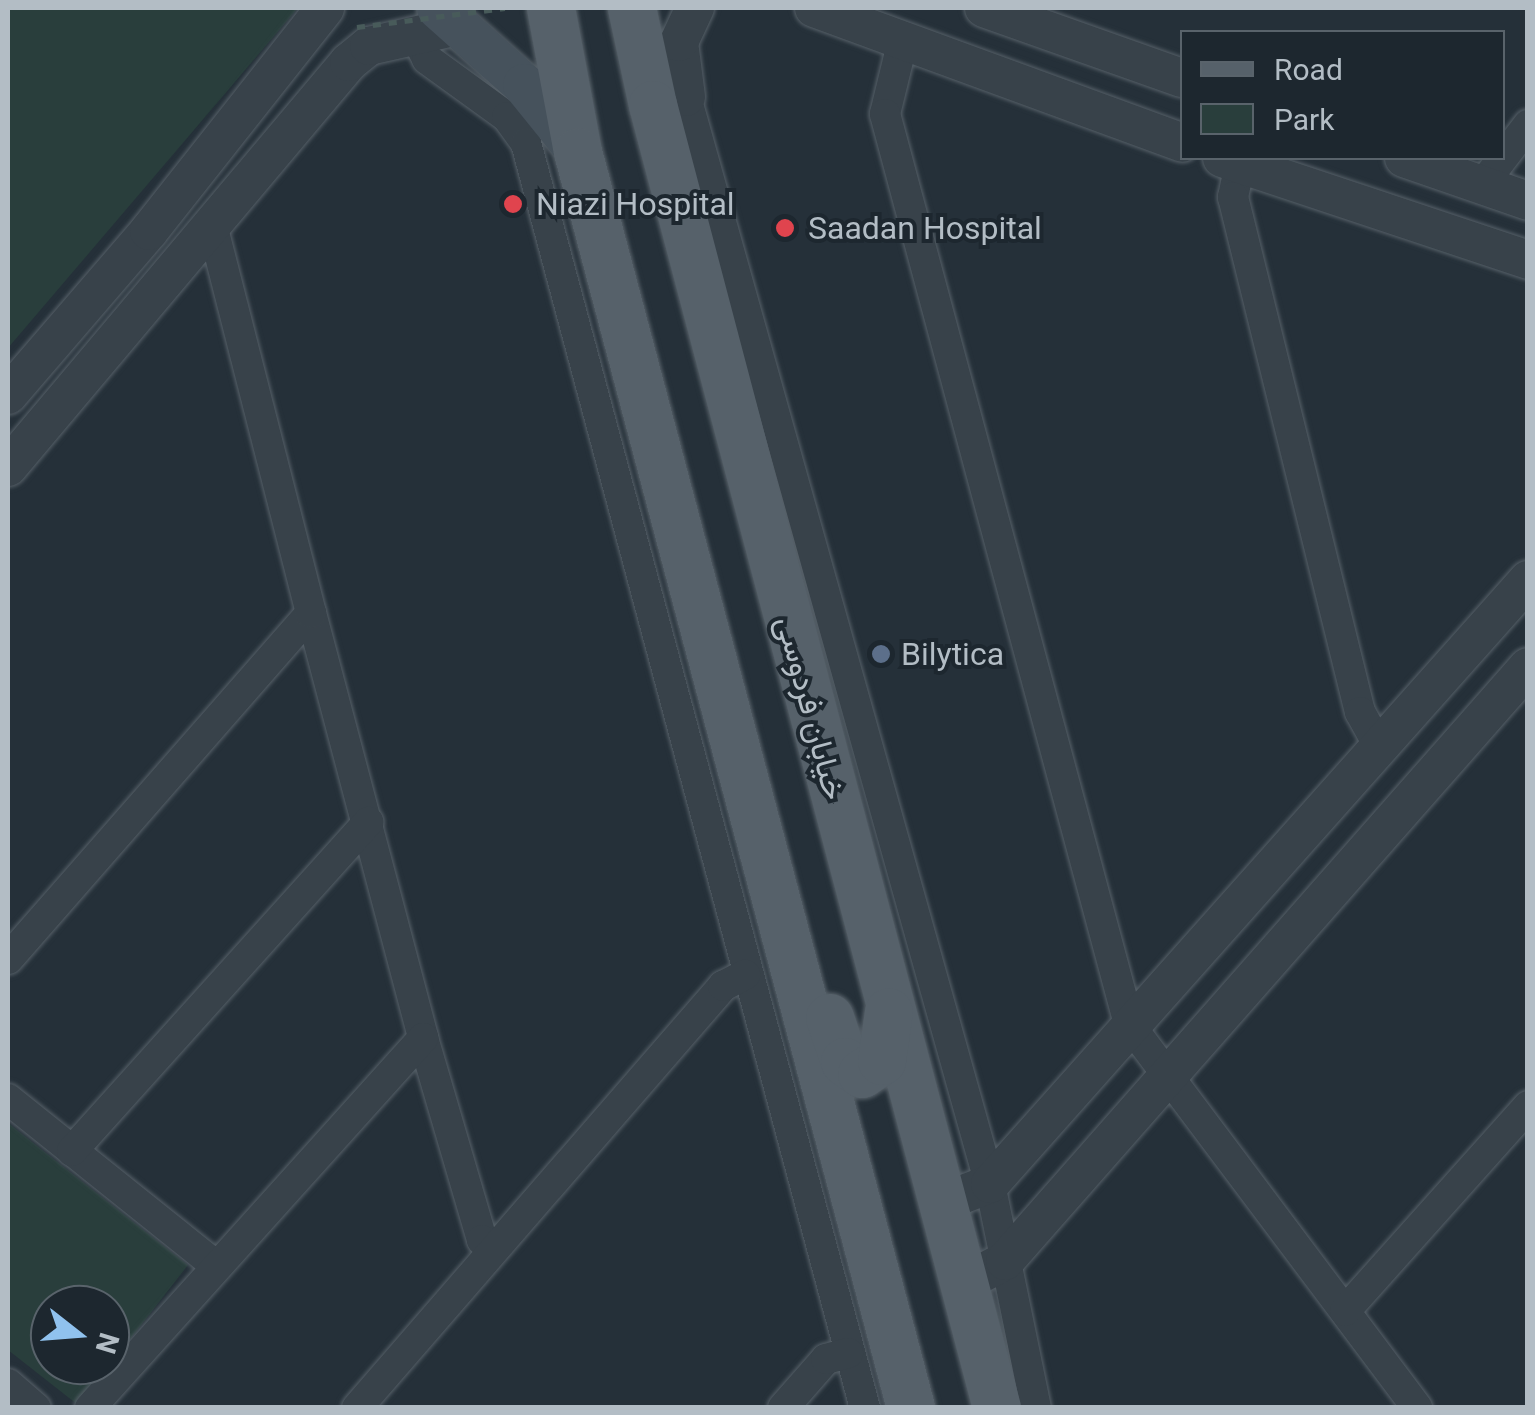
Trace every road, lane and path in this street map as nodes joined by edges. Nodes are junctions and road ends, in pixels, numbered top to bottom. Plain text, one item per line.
1 (325, 8) edge
2 (505, 8) edge
3 (551, 8) edge
4 (632, 8) edge
5 (695, 8) edge
6 (814, 8) edge
7 (984, 8) edge
8 (437, 23) edge
9 (357, 27) dead end
10 (902, 40) junction
11 (1180, 77) edge
12 (669, 101) junction
13 (1528, 125) edge
14 (1180, 142) edge
15 (578, 152) junction
16 (1505, 156) edge
17 (1410, 160) edge
18 (1502, 160) edge
19 (1231, 161) edge
20 (1482, 186) junction
21 (1528, 202) edge
22 (213, 228) junction
23 (1528, 260) edge
24 (8, 395) edge
25 (8, 467) edge
26 (1528, 580) edge
27 (310, 614) junction
28 (1528, 667) edge
29 (1378, 745) junction
30 (368, 822) junction
31 (791, 956) junction
32 (8, 959) edge
33 (746, 975) junction
34 (890, 1008) junction
35 (1129, 1024) junction
36 (423, 1038) junction
37 (1171, 1074) junction
38 (8, 1099) edge
39 (1528, 1106) edge
40 (72, 1151) junction
41 (990, 1184) junction
42 (943, 1202) junction
43 (493, 1250) junction
44 (214, 1264) junction
45 (985, 1271) junction
46 (1345, 1311) junction
47 (848, 1353) junction
48 (8, 1384) edge
49 (36, 1408) edge
50 (90, 1408) edge
51 (357, 1408) edge
52 (784, 1408) edge
53 (865, 1408) edge
54 (911, 1408) edge
55 (997, 1408) edge
56 (1036, 1408) edge
57 (1417, 1408) edge

1 - 24 street
2 - 9 path, bridge
3 - 15 main road
4 - 12 main road, خیابان فردوسی
5 - 12 street
6 - 10 street
7 - 11 street
8 - 15 main road
8 - 22 street
8 - 33 street
10 - 14 street
10 - 35 street
12 - 34 main road, خیابان فردوسی
12 - 41 street
13 - 16 street
15 - 31 main road
17 - 20 street
18 - 20 street
19 - 23 street
19 - 29 street
20 - 21 street
22 - 25 street
22 - 27 street
26 - 29 street
27 - 30 street
27 - 32 street
28 - 37 street
29 - 35 street
30 - 36 street
30 - 40 street
31 - 34 main road
31 - 54 main road
33 - 43 street
33 - 47 street
34 - 42 main road, خیابان فردوسی
35 - 37 street
35 - 41 street
36 - 43 street
36 - 44 street
37 - 45 street
37 - 46 street
38 - 40 street
39 - 46 street
40 - 44 street
41 - 42 street
41 - 45 street
42 - 45 main road, خیابان فردوسی
43 - 51 street
44 - 50 street
45 - 55 main road, خیابان فردوسی
45 - 56 street
46 - 57 street
47 - 52 street
47 - 53 street
48 - 49 street

